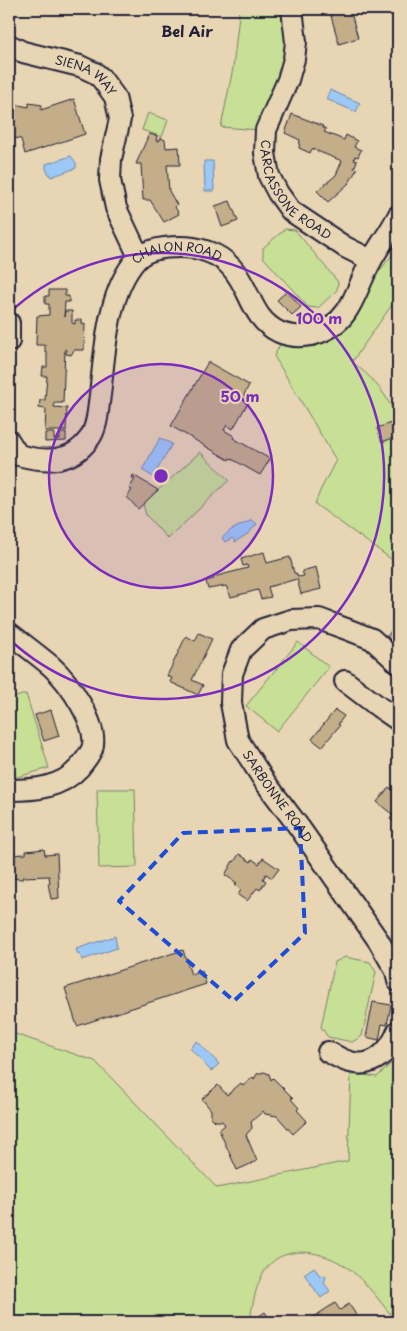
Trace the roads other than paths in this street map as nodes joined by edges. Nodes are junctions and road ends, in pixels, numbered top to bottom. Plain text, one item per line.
1 (292, 9) edge
2 (9, 45) edge
3 (398, 216) edge
4 (139, 257) junction
5 (371, 260) junction
6 (9, 323) edge
7 (9, 341) edge
8 (12, 452) edge
9 (9, 634) edge
10 (398, 663) edge
11 (345, 680) dead end
12 (398, 720) edge
13 (9, 790) edge
14 (398, 981) edge
15 (398, 1031) edge
16 (328, 1052) dead end

1 - 5 street, CARCASSONE ROAD
2 - 4 street, SIENA WAY
3 - 5 street, CHALON ROAD
4 - 5 street, CHALON ROAD
4 - 8 street, CHALON ROAD
6 - 7 street
9 - 13 street
10 - 14 street, SARBONNE ROAD
11 - 12 street
15 - 16 street

